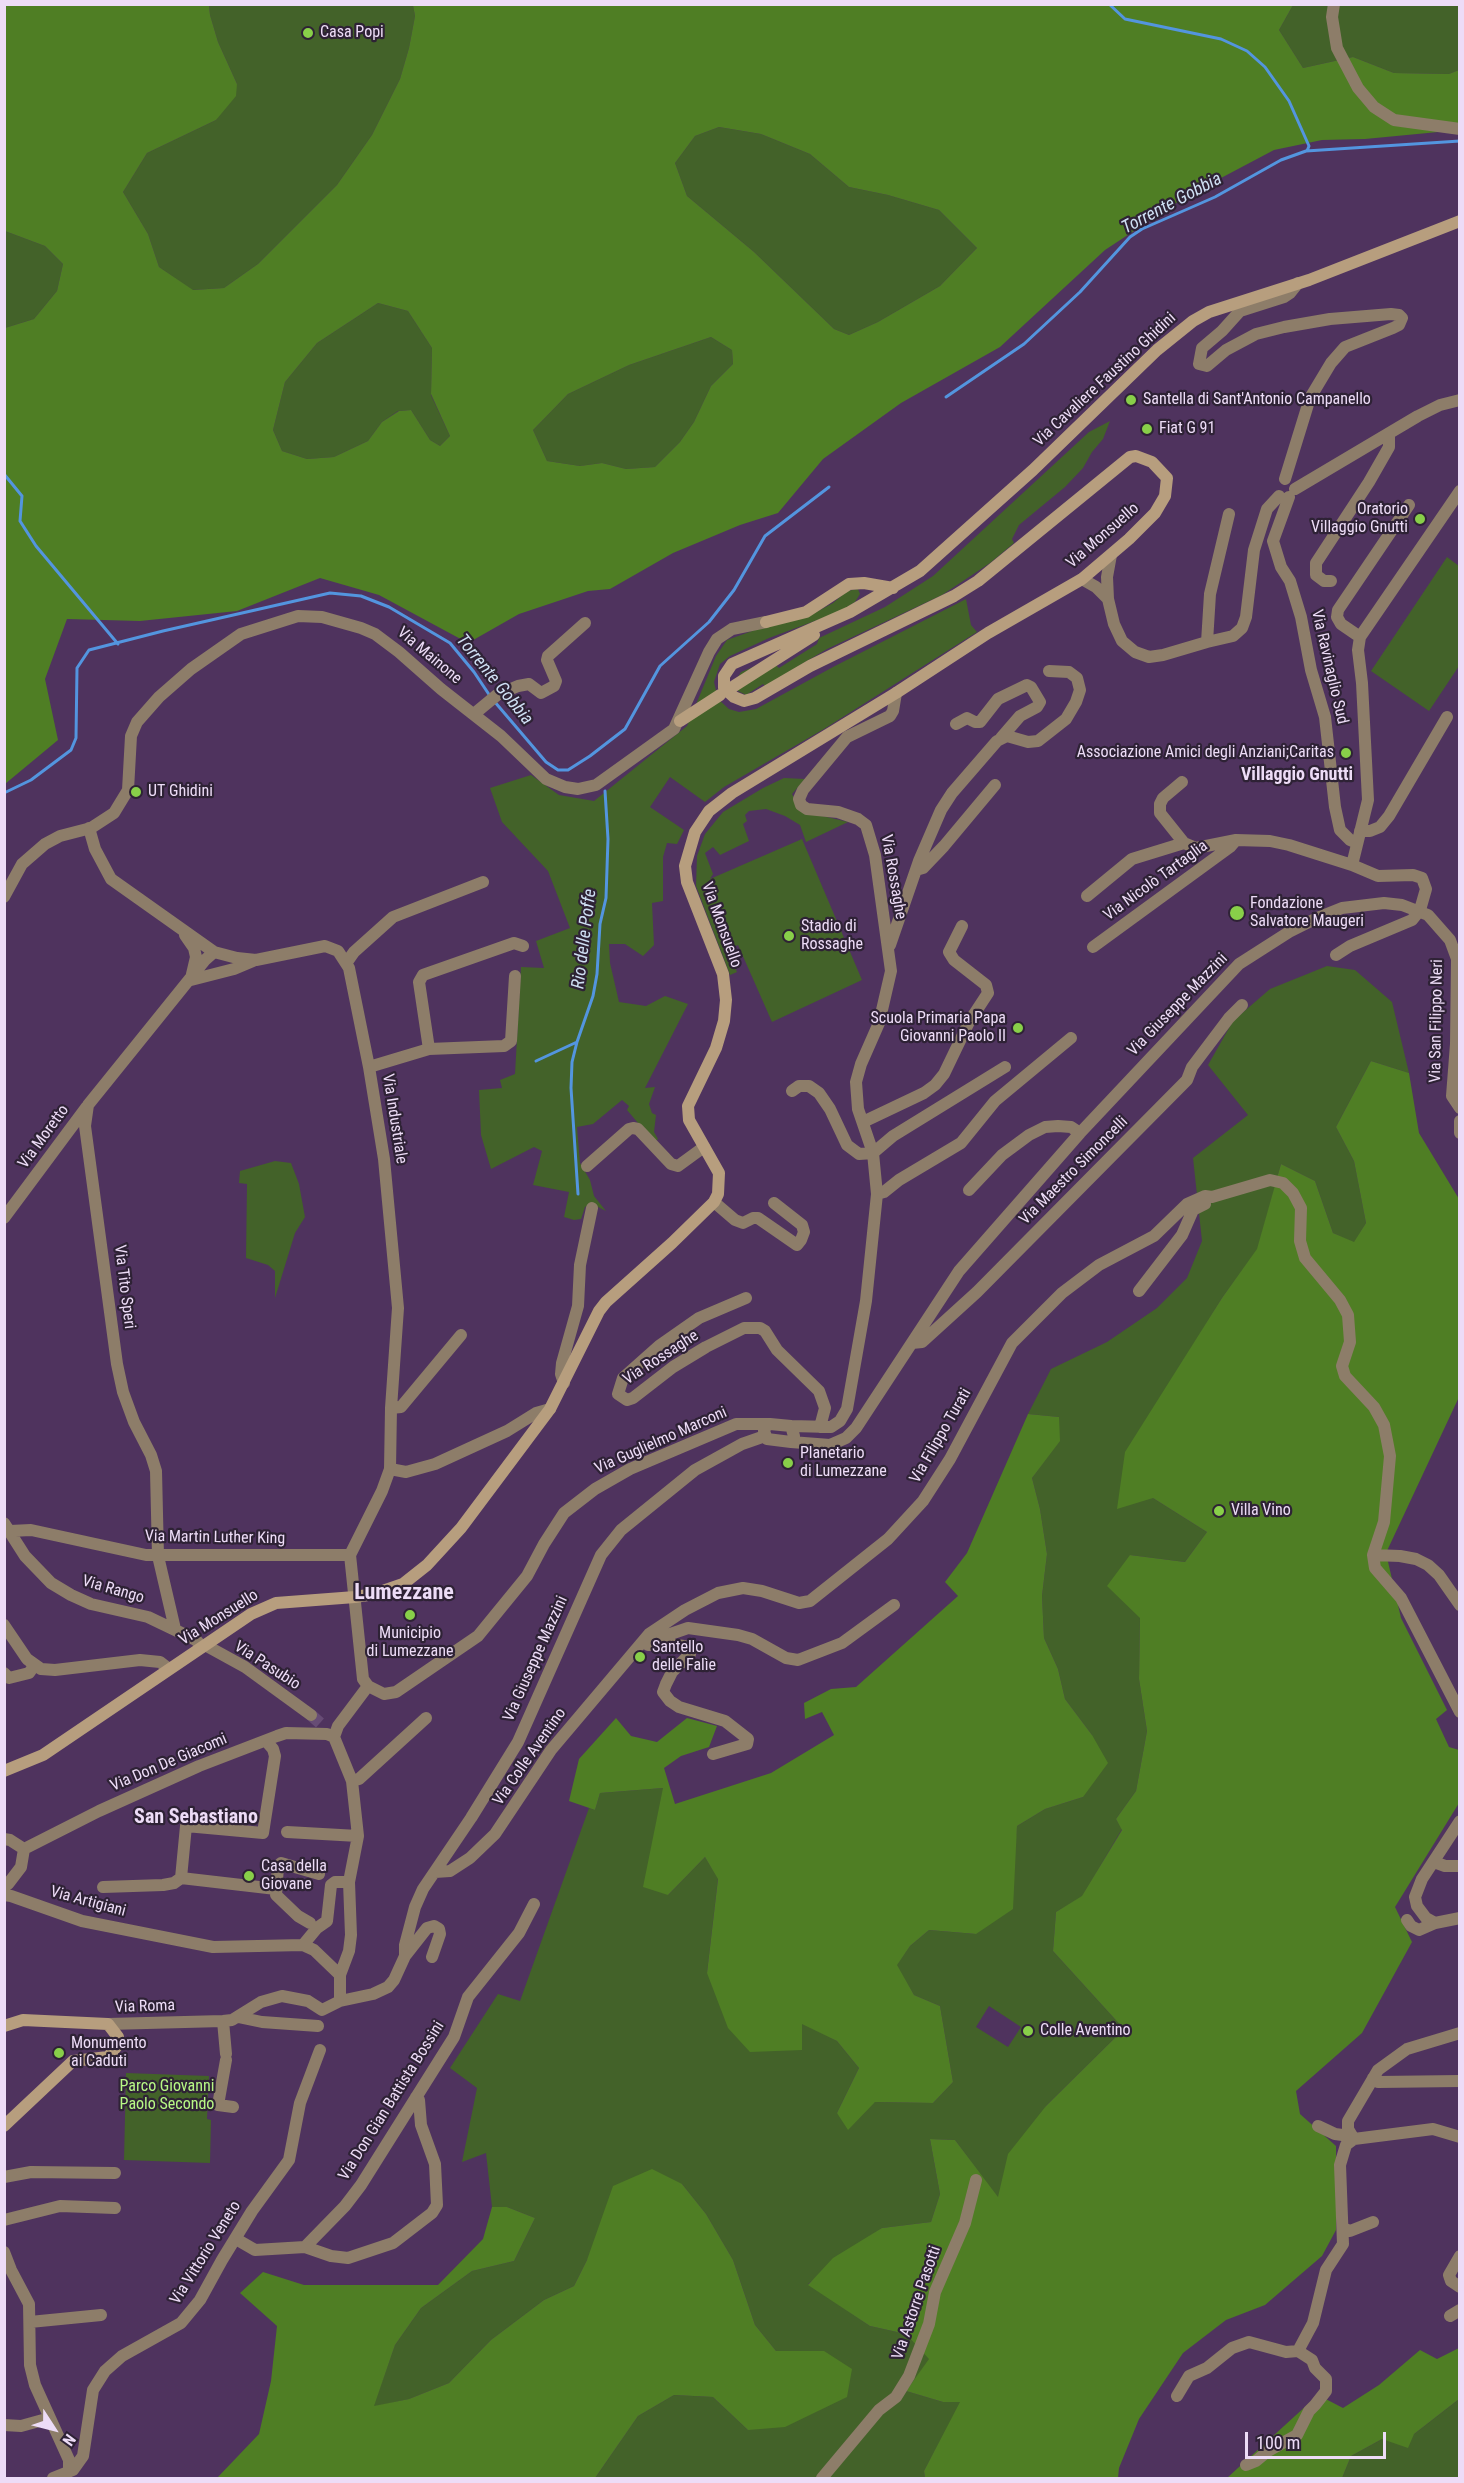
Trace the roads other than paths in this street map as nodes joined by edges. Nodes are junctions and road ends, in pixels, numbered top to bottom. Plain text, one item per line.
1 (1334, 4) edge
2 (1460, 129) edge
3 (1460, 221) edge
4 (1298, 283) junction
5 (1460, 400) edge
6 (1389, 435) junction
7 (1460, 491) edge
8 (1288, 494) junction
9 (1409, 505) dead end
10 (1229, 514) dead end
11 (1111, 555) junction
12 (1082, 579) junction
13 (1331, 581) dead end
14 (864, 583) junction
15 (893, 588) junction
16 (872, 599) junction
17 (1108, 599) junction
18 (853, 610) junction
19 (766, 622) joint
20 (585, 624) dead end
21 (1360, 637) junction
22 (1207, 642) junction
23 (1049, 671) dead end
24 (734, 686) dead end
25 (896, 693) junction
26 (720, 695) dead end
27 (478, 709) junction
28 (1447, 717) dead end
29 (680, 720) junction
30 (956, 724) dead end
31 (1001, 738) junction
32 (1182, 782) dead end
33 (995, 785) dead end
34 (89, 828) junction
35 (1358, 837) junction
36 (1236, 840) junction
37 (1184, 843) junction
38 (1352, 865) junction
39 (916, 870) junction
40 (483, 882) dead end
41 (1087, 896) dead end
42 (4, 897) edge
43 (1420, 910) junction
44 (962, 926) dead end
45 (182, 929) junction
46 (523, 946) dead end
47 (1093, 947) dead end
48 (889, 949) junction
49 (214, 952) junction
50 (1336, 956) dead end
51 (256, 960) junction
52 (347, 962) junction
53 (515, 976) dead end
54 (191, 980) junction
55 (1242, 1005) dead end
56 (1071, 1038) dead end
57 (429, 1049) junction
58 (369, 1067) junction
59 (1005, 1067) dead end
60 (792, 1091) dead end
61 (88, 1105) junction
62 (1460, 1107) edge
63 (1460, 1121) edge
64 (863, 1122) junction
65 (1080, 1133) junction
66 (1460, 1133) edge
67 (704, 1147) junction
68 (873, 1153) junction
69 (587, 1166) dead end
70 (969, 1190) dead end
71 (877, 1194) junction
72 (1212, 1197) junction
73 (714, 1202) junction
74 (774, 1203) dead end
75 (592, 1208) dead end
76 (4, 1218) edge
77 (1139, 1291) dead end
78 (746, 1298) dead end
79 (461, 1335) dead end
80 (912, 1343) junction
81 (564, 1383) junction
82 (391, 1408) junction
83 (550, 1409) junction
84 (521, 1423) junction
85 (820, 1427) junction
86 (537, 1428) junction
87 (763, 1429) junction
88 (507, 1431) junction
89 (792, 1434) junction
90 (524, 1444) junction
91 (390, 1468) junction
92 (7, 1527) edge
93 (350, 1555) junction
94 (1373, 1555) junction
95 (158, 1556) junction
96 (355, 1597) junction
97 (894, 1605) dead end
98 (1460, 1605) edge
99 (4, 1625) edge
100 (175, 1629) junction
101 (641, 1644) junction
102 (203, 1646) junction
103 (34, 1666) junction
104 (169, 1669) junction
105 (4, 1673) edge
106 (368, 1686) junction
107 (1460, 1712) edge
108 (426, 1718) dead end
109 (330, 1736) junction
110 (266, 1741) junction
111 (713, 1754) dead end
112 (4, 1772) edge
113 (352, 1780) junction
114 (1460, 1821) edge
115 (287, 1832) dead end
116 (358, 1836) junction
117 (4, 1839) edge
118 (24, 1849) junction
119 (1434, 1862) junction
120 (1460, 1866) edge
121 (435, 1872) junction
122 (320, 1874) dead end
123 (181, 1878) junction
124 (349, 1882) junction
125 (103, 1887) dead end
126 (276, 1889) junction
127 (6, 1890) edge
128 (534, 1904) dead end
129 (1460, 1918) edge
130 (1407, 1920) dead end
131 (1435, 1923) junction
132 (314, 1926) junction
133 (303, 1945) junction
134 (405, 1956) junction
135 (432, 1957) dead end
136 (340, 1975) junction
137 (340, 2001) junction
138 (322, 2010) junction
139 (4, 2017) edge
140 (238, 2017) junction
141 (23, 2020) junction
142 (223, 2021) junction
143 (108, 2024) junction
144 (4, 2026) edge
145 (318, 2026) junction
146 (1460, 2033) edge
147 (1373, 2078) junction
148 (1460, 2081) edge
149 (416, 2097) junction
150 (233, 2107) dead end
151 (4, 2126) edge
152 (1318, 2126) dead end
153 (1352, 2138) junction
154 (1460, 2138) edge
155 (115, 2173) dead end
156 (4, 2177) edge
157 (976, 2180) dead end
158 (115, 2208) dead end
159 (4, 2220) edge
160 (1373, 2222) dead end
161 (1343, 2228) junction
162 (236, 2239) junction
163 (305, 2247) junction
164 (4, 2252) edge
165 (1460, 2256) edge
166 (1460, 2287) edge
167 (101, 2315) dead end
168 (30, 2322) junction
169 (1298, 2350) junction
170 (1178, 2396) dead end
171 (50, 2418) junction
172 (4, 2425) edge
173 (1246, 2465) dead end
174 (69, 2471) junction
175 (53, 2478) edge
176 (822, 2478) edge

1 - 2 street
3 - 4 main road, Via Cavaliere Faustino Ghidini
4 - 8 street
4 - 15 main road, Via Cavaliere Faustino Ghidini
5 - 6 street
6 - 8 street
6 - 13 street
7 - 21 street
8 - 22 street
8 - 35 street, Via Ravinaglio Sud
9 - 21 street
10 - 22 street
11 - 12 main road, Via Monsuello
11 - 17 street
11 - 18 main road, Via Monsuello
12 - 17 street
12 - 25 main road, Via Monsuello
14 - 15 main road
14 - 16 main road
14 - 19 main road
15 - 16 main road, Via Cavaliere Faustino Ghidini
16 - 18 main road, Via Monsuello
17 - 22 street
18 - 24 main road
19 - 29 street, Via Mainone
20 - 27 street
21 - 35 street
23 - 31 street
25 - 48 street, Via Rossaghe
25 - 67 main road, Via Monsuello
26 - 29 main road
27 - 29 street, Via Mainone
27 - 34 street, Via Mainone
28 - 35 street
30 - 31 street
31 - 39 street
32 - 37 street, Via Nicolò Tartaglia
33 - 39 street
34 - 42 street, Via Mainone
34 - 45 street
35 - 38 street
36 - 37 street, Via Nicolò Tartaglia
36 - 38 street, Via Nicolò Tartaglia
36 - 47 street, Via Nicolò Tartaglia
37 - 41 street, Via Nicolò Tartaglia
38 - 43 street, Via Nicolò Tartaglia
39 - 48 street
40 - 52 street
43 - 50 street
43 - 62 street, Via San Filippo Neri
43 - 65 street, Via Giuseppe Mazzini
44 - 64 street
45 - 49 street
45 - 54 street
46 - 57 street
48 - 64 street, Via Rossaghe
49 - 51 street
49 - 54 street
51 - 52 street
51 - 54 street
52 - 58 street, Via Industriale
53 - 57 street
54 - 61 street
55 - 80 street, Via Maestro Simoncelli
56 - 71 street
57 - 58 street
58 - 82 street, Via Industriale
59 - 68 street
60 - 68 street
61 - 76 street, Via Moretto
61 - 95 street, Via Tito Speri
63 - 66 street
64 - 68 street, Via Rossaghe
65 - 70 street
65 - 80 street, Via Giuseppe Mazzini
67 - 69 street
67 - 73 main road, Via Monsuello
68 - 71 street, Via Rossaghe
71 - 85 street, Via Rossaghe
72 - 77 street, Via Filippo Turati
72 - 94 street, Via Filippo Turati
72 - 101 street, Via Filippo Turati
73 - 74 street
73 - 81 main road, Via Monsuello
75 - 81 street, Via Monsuello
78 - 85 street, Via Rossaghe
79 - 82 street
80 - 89 street, Via Giuseppe Mazzini
81 - 83 main road, Via Monsuello
82 - 91 street, Via Industriale
83 - 84 street
83 - 86 main road, Via Monsuello
84 - 86 street
84 - 88 street
85 - 89 street
86 - 90 main road, Via Monsuello
87 - 89 street, Via Giuseppe Mazzini
87 - 106 street, Via Guglielmo Marconi
87 - 121 street, Via Giuseppe Mazzini
88 - 90 street
88 - 91 street
90 - 96 main road, Via Monsuello
91 - 93 street, Via Industriale
92 - 95 street, Via Martin Luther King
92 - 100 street, Via Rango
93 - 95 street, Via Martin Luther King
93 - 96 street
94 - 98 street
94 - 107 street
95 - 100 street, Via Tito Speri
96 - 102 main road, Via Monsuello
96 - 106 street
97 - 101 street
99 - 103 street
100 - 102 street, Via Rango
101 - 111 street
101 - 121 street, Via Colle Aventino
102 - 104 main road, Via Monsuello
102 - 109 street, Via Pasubio
103 - 104 street
103 - 105 street
104 - 112 main road, Via Monsuello
106 - 109 street
108 - 113 street
109 - 110 street, Via Don De Giacomi
109 - 113 street, Via Pasubio
110 - 118 street, Via Don De Giacomi
110 - 123 street
113 - 116 street, Via Pasubio
114 - 119 street
115 - 116 street
116 - 124 street, Via Pasubio
117 - 118 street
118 - 127 street
119 - 120 street
119 - 131 street
121 - 134 street, Via Giuseppe Mazzini
122 - 126 street
123 - 125 street
123 - 126 street
124 - 132 street
124 - 136 street, Via Pasubio
126 - 132 street
127 - 133 street, Via Artigiani
128 - 149 street, Via Don Gian Battista Bossini
129 - 131 street
130 - 131 street
132 - 133 street
133 - 136 street
134 - 135 street, Via Giuseppe Mazzini
134 - 137 street, Via Giuseppe Mazzini
136 - 137 street, Via Pasubio
137 - 138 street
138 - 140 street, Via Roma
138 - 145 street, Via Vittorio Veneto
139 - 141 street
140 - 142 street, Via Roma
140 - 145 street
141 - 143 main road
141 - 144 main road
142 - 143 street, Via Roma
142 - 150 street
143 - 151 main road, Via Roma
145 - 162 street, Via Vittorio Veneto
146 - 147 street
147 - 148 street
147 - 153 street
149 - 163 street, Via Don Gian Battista Bossini
149 - 163 street
152 - 153 street
153 - 154 street
153 - 161 street
155 - 156 street
157 - 176 street, Via Astorre Pasotti
158 - 159 street
160 - 161 street
161 - 169 street
162 - 163 street
162 - 174 street, Via Vittorio Veneto
164 - 168 street
165 - 166 street
167 - 168 street
168 - 171 street
169 - 170 street
169 - 173 street
171 - 172 street
171 - 174 street
174 - 175 street

